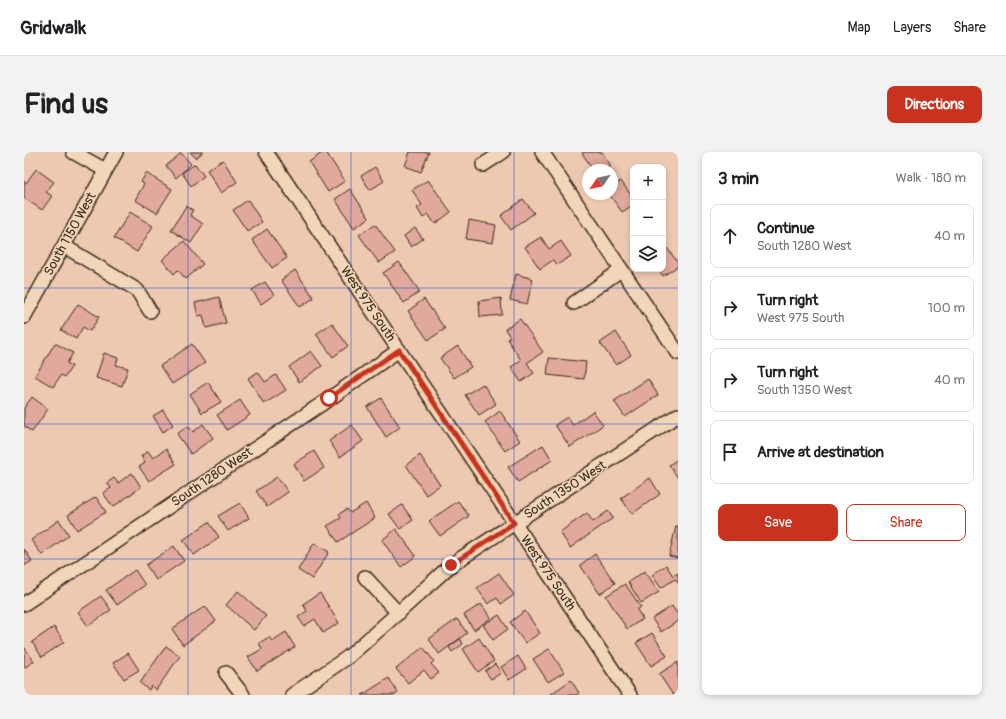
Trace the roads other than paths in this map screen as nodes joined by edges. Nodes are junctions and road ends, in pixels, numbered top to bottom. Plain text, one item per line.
1 (73, 152) edge
2 (116, 152) edge
3 (266, 152) edge
4 (503, 152) edge
5 (542, 152) edge
6 (483, 166) dead end
7 (105, 170) junction
8 (64, 246) junction
9 (621, 270) junction
10 (574, 303) dead end
11 (150, 311) dead end
12 (24, 317) edge
13 (399, 350) junction
14 (678, 353) edge
15 (678, 415) edge
16 (514, 523) junction
17 (365, 577) dead end
18 (24, 604) edge
19 (398, 613) junction
20 (226, 673) dead end
21 (243, 695) edge
22 (292, 695) edge
23 (630, 695) edge

1 - 7 street
2 - 7 street, South 1150 West
3 - 13 street, West 975 South
4 - 6 street
5 - 9 street
7 - 8 street, South 1150 West
8 - 11 street
8 - 12 street, South 1150 West
9 - 10 street
9 - 14 street
13 - 16 street, West 975 South
13 - 18 street, South 1280 West
15 - 16 street, South 1350 West
16 - 19 street, South 1350 West
16 - 23 street, West 975 South
17 - 19 street
19 - 22 street, South 1350 West
20 - 21 street

